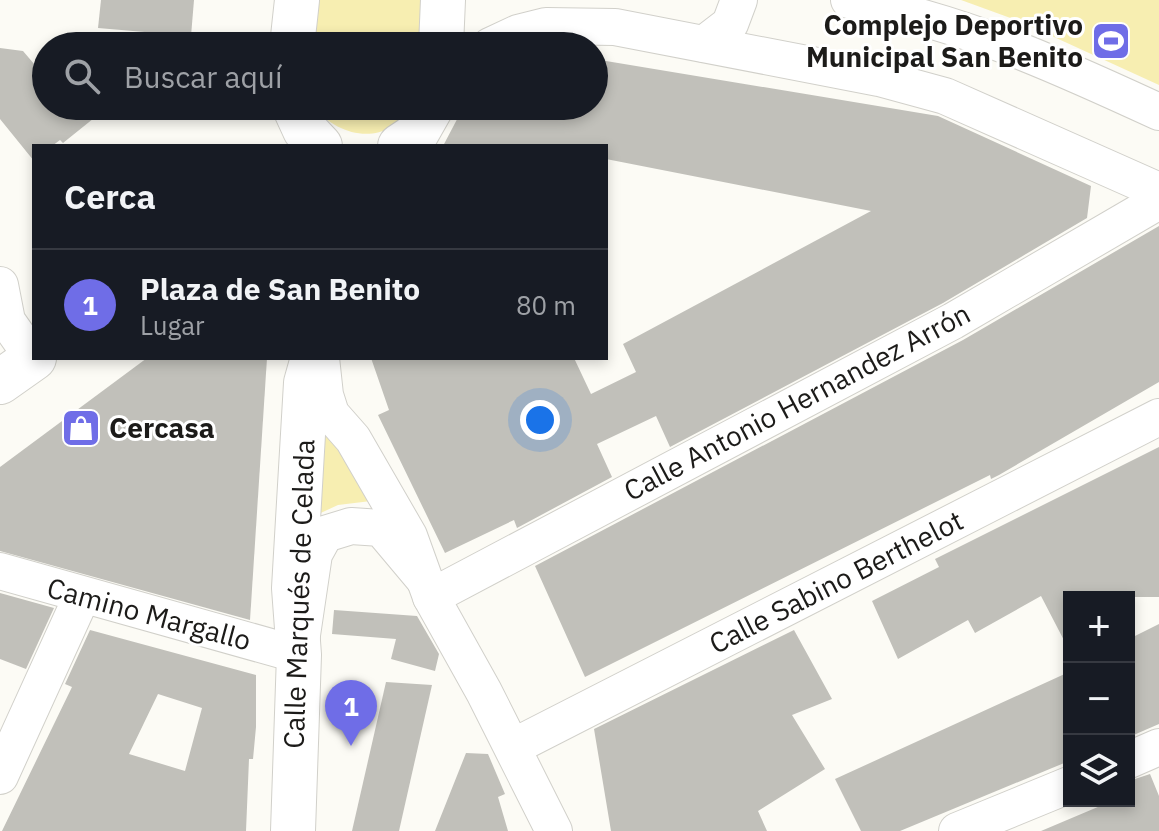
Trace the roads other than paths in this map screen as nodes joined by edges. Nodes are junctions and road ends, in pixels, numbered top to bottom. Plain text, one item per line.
1 (297, 0) edge
2 (443, 0) edge
3 (739, 0) edge
4 (849, 0) edge
5 (294, 32) edge
6 (442, 32) edge
7 (522, 32) edge
8 (704, 44) junction
9 (1159, 112) edge
10 (424, 120) edge
11 (403, 144) edge
12 (1159, 191) edge
13 (1159, 201) edge
14 (0, 285) edge
15 (32, 355) edge
16 (32, 359) edge
17 (312, 360) edge
18 (321, 360) edge
19 (0, 382) edge
20 (1159, 417) edge
21 (0, 571) edge
22 (427, 587) junction
23 (82, 596) junction
24 (299, 655) junction
25 (513, 747) junction
26 (1159, 747) edge
27 (1135, 757) edge
28 (0, 776) edge
29 (1063, 787) edge
30 (293, 831) edge
31 (554, 831) edge
32 (957, 831) edge

1 - 5 street
2 - 6 street
3 - 8 street
4 - 9 street
7 - 8 street
8 - 12 street
10 - 11 street
13 - 22 street, Calle Antonio Hernandez Arrón
14 - 15 street
16 - 19 street
17 - 24 street, Calle Marqués de Celada
18 - 22 street
20 - 25 street, Calle Sabino Berthelot
21 - 23 street, Camino Margallo
22 - 24 street
22 - 25 street
23 - 24 street, Camino Margallo
23 - 28 street
24 - 30 street, Calle Marqués de Celada
25 - 31 street
26 - 27 street
29 - 32 street

